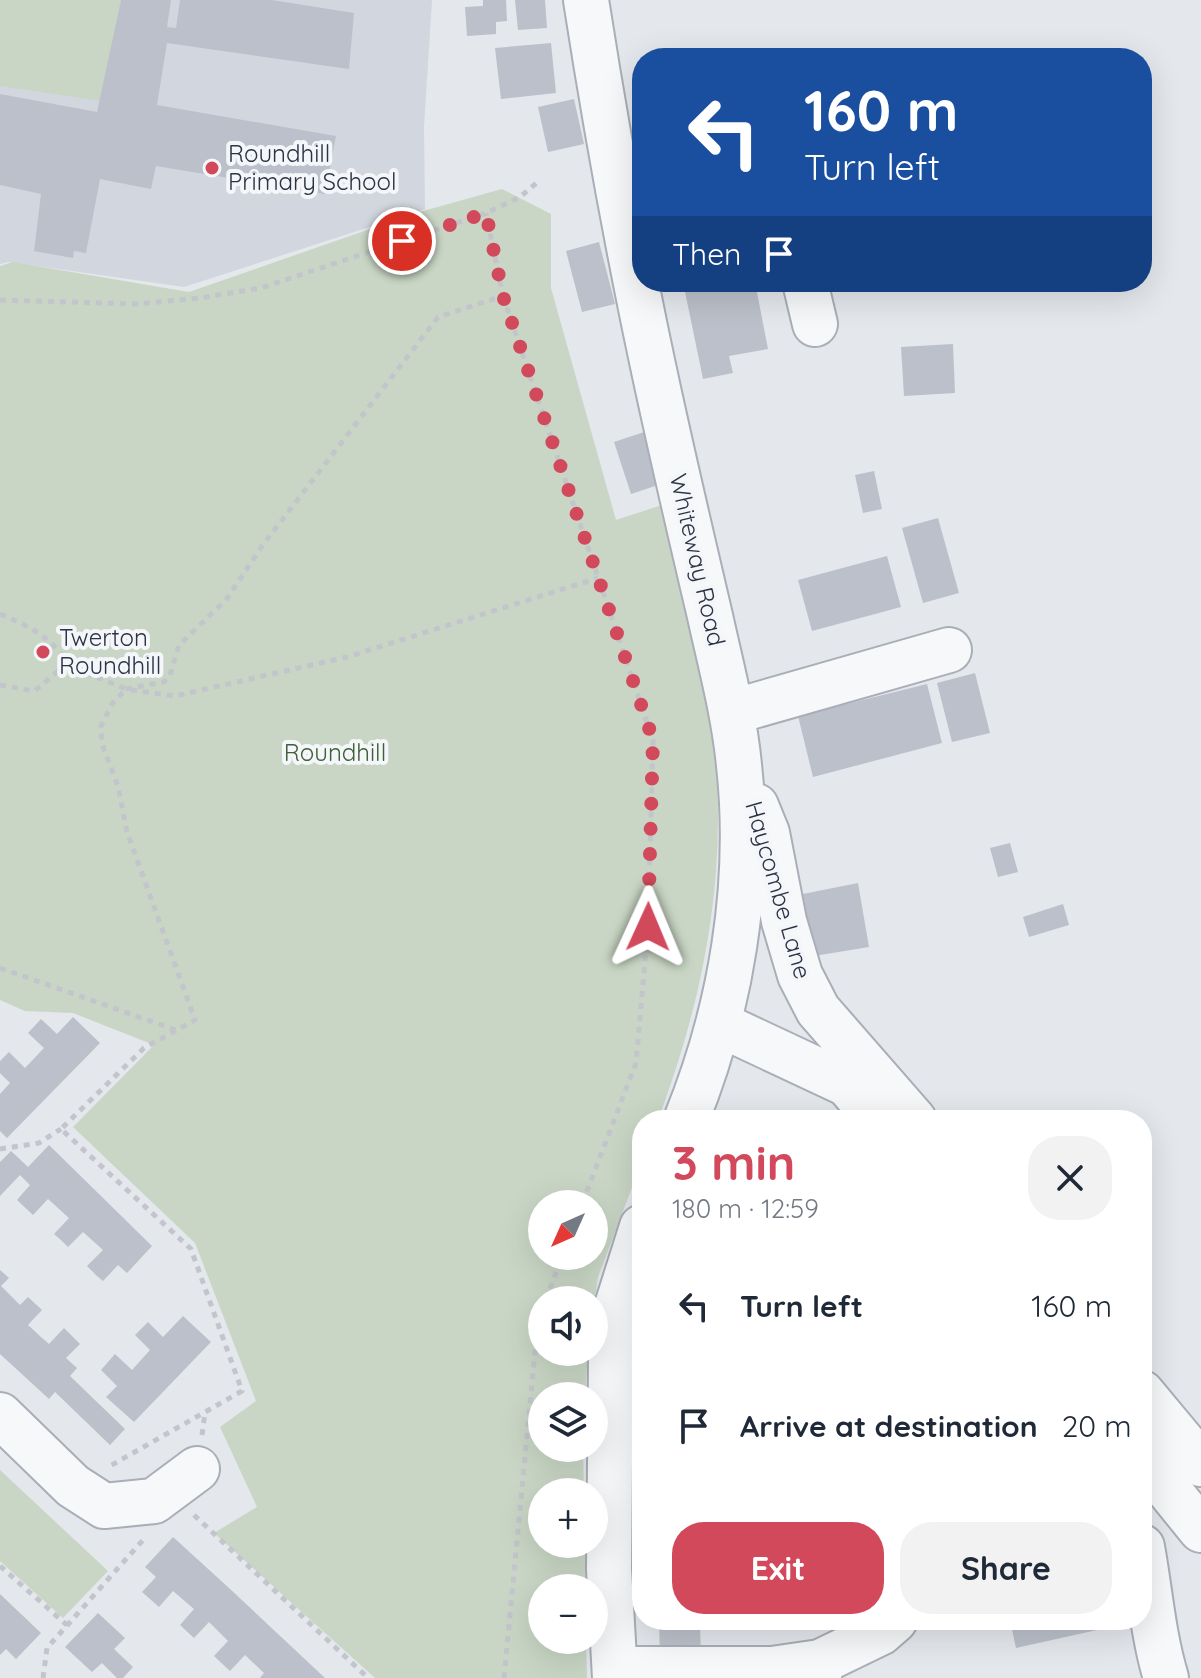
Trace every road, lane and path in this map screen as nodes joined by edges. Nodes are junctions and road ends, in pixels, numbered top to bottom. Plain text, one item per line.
1 (586, 0) edge
2 (624, 131) edge
3 (540, 180) dead end
4 (632, 192) edge
5 (486, 213) junction
6 (645, 292) edge
7 (807, 292) edge
8 (503, 296) junction
9 (0, 300) edge
10 (815, 324) dead end
11 (598, 578) junction
12 (0, 614) edge
13 (949, 650) dead end
14 (69, 666) junction
15 (0, 685) edge
16 (126, 689) junction
17 (732, 712) junction
18 (740, 767) junction
19 (0, 968) edge
20 (719, 1024) junction
21 (176, 1030) junction
22 (689, 1110) edge
23 (869, 1110) edge
24 (905, 1110) edge
25 (61, 1129) junction
26 (0, 1149) edge
27 (587, 1190) edge
28 (632, 1259) edge
29 (534, 1366) edge
30 (1152, 1405) edge
31 (0, 1415) edge
32 (1201, 1464) edge
33 (197, 1469) dead end
34 (1152, 1469) edge
35 (73, 1486) junction
36 (154, 1501) junction
37 (1201, 1530) edge
38 (0, 1566) edge
39 (1152, 1612) edge
40 (67, 1625) junction
41 (883, 1630) edge
42 (819, 1670) edge
43 (615, 1674) edge
44 (367, 1677) edge
45 (43, 1678) edge
46 (504, 1678) edge
47 (1166, 1678) edge

1 - 2 street, Whiteway Road
2 - 4 street, Whiteway Road
3 - 5 path
5 - 8 path
5 - 9 path
6 - 17 street, Whiteway Road
7 - 10 street
8 - 11 path
8 - 16 path
11 - 16 path
11 - 27 path
12 - 14 path
13 - 17 street
14 - 15 path
14 - 16 path
16 - 21 path
17 - 18 street, Whiteway Road
18 - 20 street, Whiteway Road
18 - 24 street, Haycombe Lane
19 - 21 path
20 - 22 street, Whiteway Road
20 - 23 street
21 - 25 path
25 - 26 path
25 - 35 path
28 - 43 street
29 - 46 path
30 - 32 street
31 - 35 street
33 - 36 street
34 - 37 street
35 - 36 street
36 - 40 path
36 - 44 path
38 - 40 path
39 - 47 street
40 - 45 path
41 - 42 street
42 - 43 street

